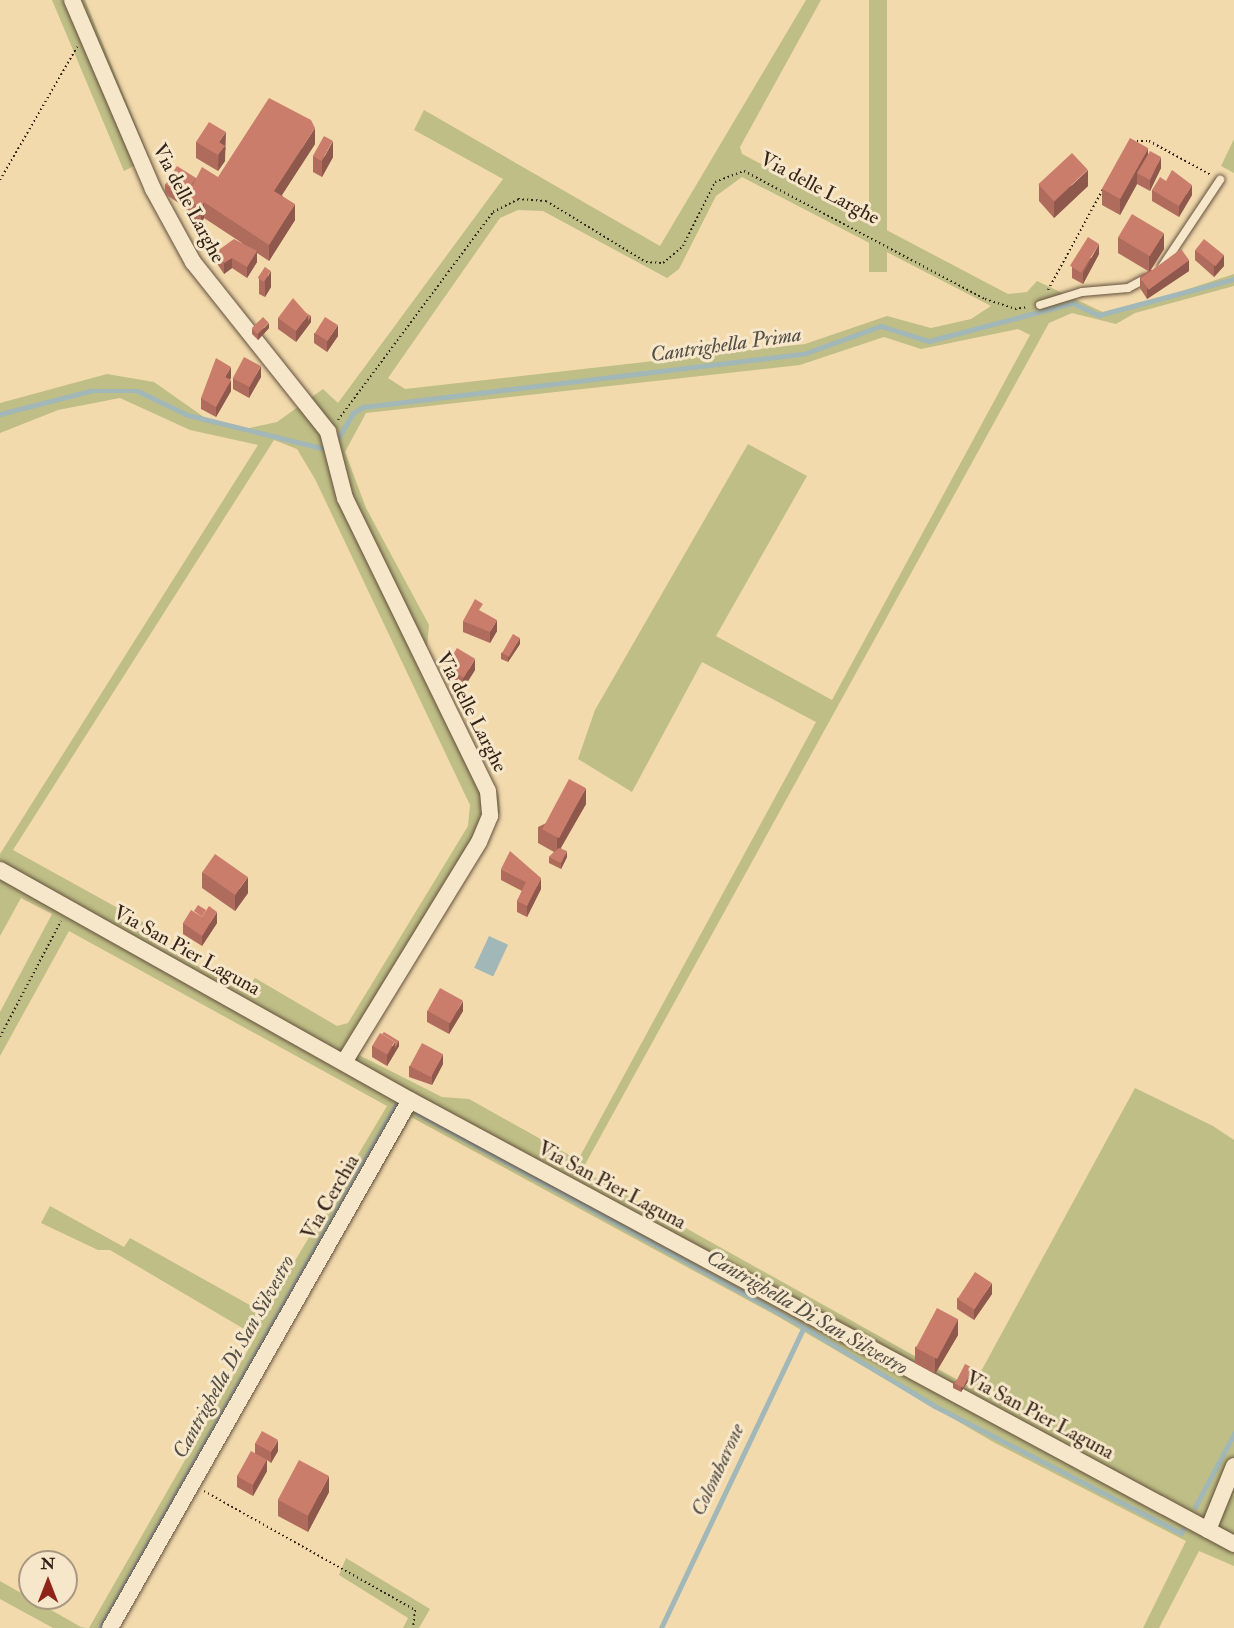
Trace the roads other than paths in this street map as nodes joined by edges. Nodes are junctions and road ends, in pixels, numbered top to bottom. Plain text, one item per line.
1 (72, 0) edge
2 (1220, 180) road end
3 (1040, 305) road end
4 (0, 870) edge
5 (344, 1062) junction
6 (410, 1100) junction
7 (1234, 1466) edge
8 (1208, 1530) junction
9 (1234, 1544) edge
10 (110, 1628) edge

1 - 5 street, Via delle Larghe
2 - 3 lane
4 - 5 street, Via San Pier Laguna
5 - 6 street, Via San Pier Laguna
6 - 8 street, Via San Pier Laguna
6 - 10 street, Via Cerchia
7 - 8 street
8 - 9 street, Via San Pier Laguna

